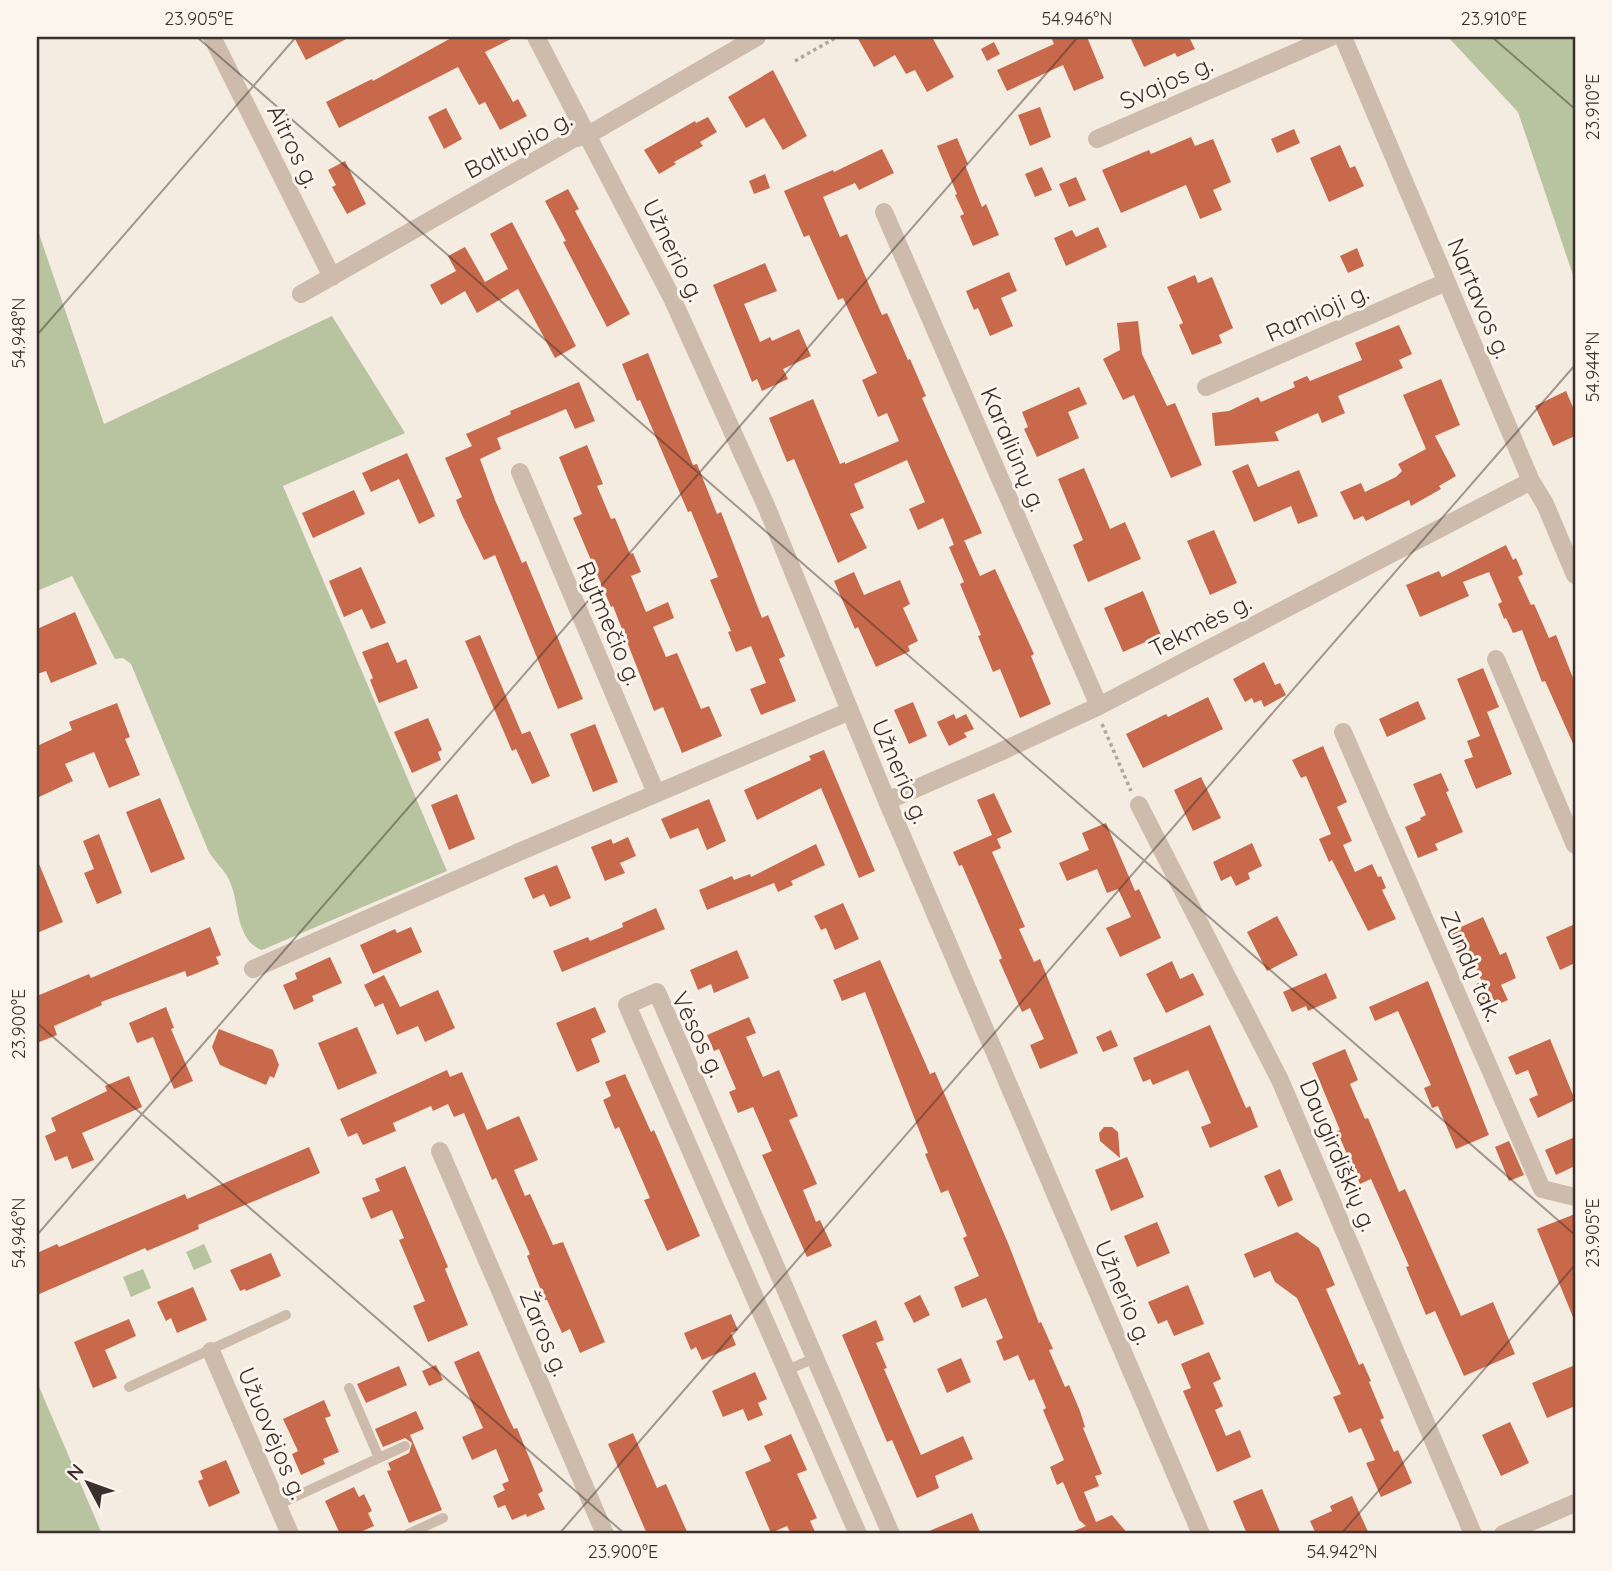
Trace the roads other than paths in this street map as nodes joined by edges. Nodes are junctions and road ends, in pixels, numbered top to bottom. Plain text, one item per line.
1 (212, 37) edge
2 (536, 37) edge
3 (757, 37) edge
4 (1331, 37) edge
5 (1343, 37) edge
6 (588, 135) junction
7 (1097, 139) dead end
8 (884, 212) dead end
9 (332, 277) junction
10 (1446, 282) junction
11 (301, 294) dead end
12 (1206, 387) dead end
13 (520, 472) dead end
14 (1531, 481) junction
15 (1575, 575) edge
16 (1496, 659) dead end
17 (1096, 707) junction
18 (850, 711) junction
19 (1343, 732) dead end
20 (656, 793) junction
21 (887, 801) junction
22 (1139, 805) road end
23 (1575, 845) edge
24 (253, 970) dead end
25 (440, 1152) dead end
26 (1575, 1197) edge
27 (286, 1315) dead end
28 (211, 1351) junction
29 (815, 1358) junction
30 (785, 1371) junction
31 (129, 1387) dead end
32 (349, 1388) dead end
33 (405, 1446) dead end
34 (379, 1458) junction
35 (1575, 1503) edge
36 (277, 1505) junction
37 (443, 1518) dead end
38 (290, 1534) edge
39 (408, 1534) edge
40 (605, 1534) edge
41 (858, 1534) edge
42 (891, 1534) edge
43 (1201, 1534) edge
44 (1473, 1534) edge
45 (1503, 1534) edge

1 - 9 street, Aitros g.
2 - 6 street, Užnerio g.
3 - 6 street, Baltupio g.
4 - 7 street, Svajos g.
5 - 10 street, Nartavos g.
6 - 9 street, Baltupio g.
6 - 18 street, Užnerio g.
8 - 17 street, Karaliūnų g.
9 - 11 street, Baltupio g.
10 - 12 street, Ramioji g.
10 - 14 street, Nartavos g.
13 - 20 street, Rytmečio g.
14 - 15 street, Nartavos g.
14 - 17 street, Tekmės g.
16 - 23 street
17 - 21 street, Tekmės g.
18 - 20 street
18 - 21 street, Užnerio g.
19 - 26 street, Zundų tak.
20 - 24 street
21 - 43 street, Užnerio g.
22 - 44 street, Daugirdiškių g.
25 - 40 street, Žaros g.
27 - 28 lane
28 - 31 lane
28 - 36 street, Užuovėjos g.
29 - 30 lane
29 - 30 street, Vėsos g.
29 - 42 street, Vėsos g.
30 - 41 street, Vėsos g.
32 - 34 lane
33 - 34 lane
34 - 36 lane
35 - 45 street
36 - 38 street, Užuovėjos g.
37 - 39 lane

